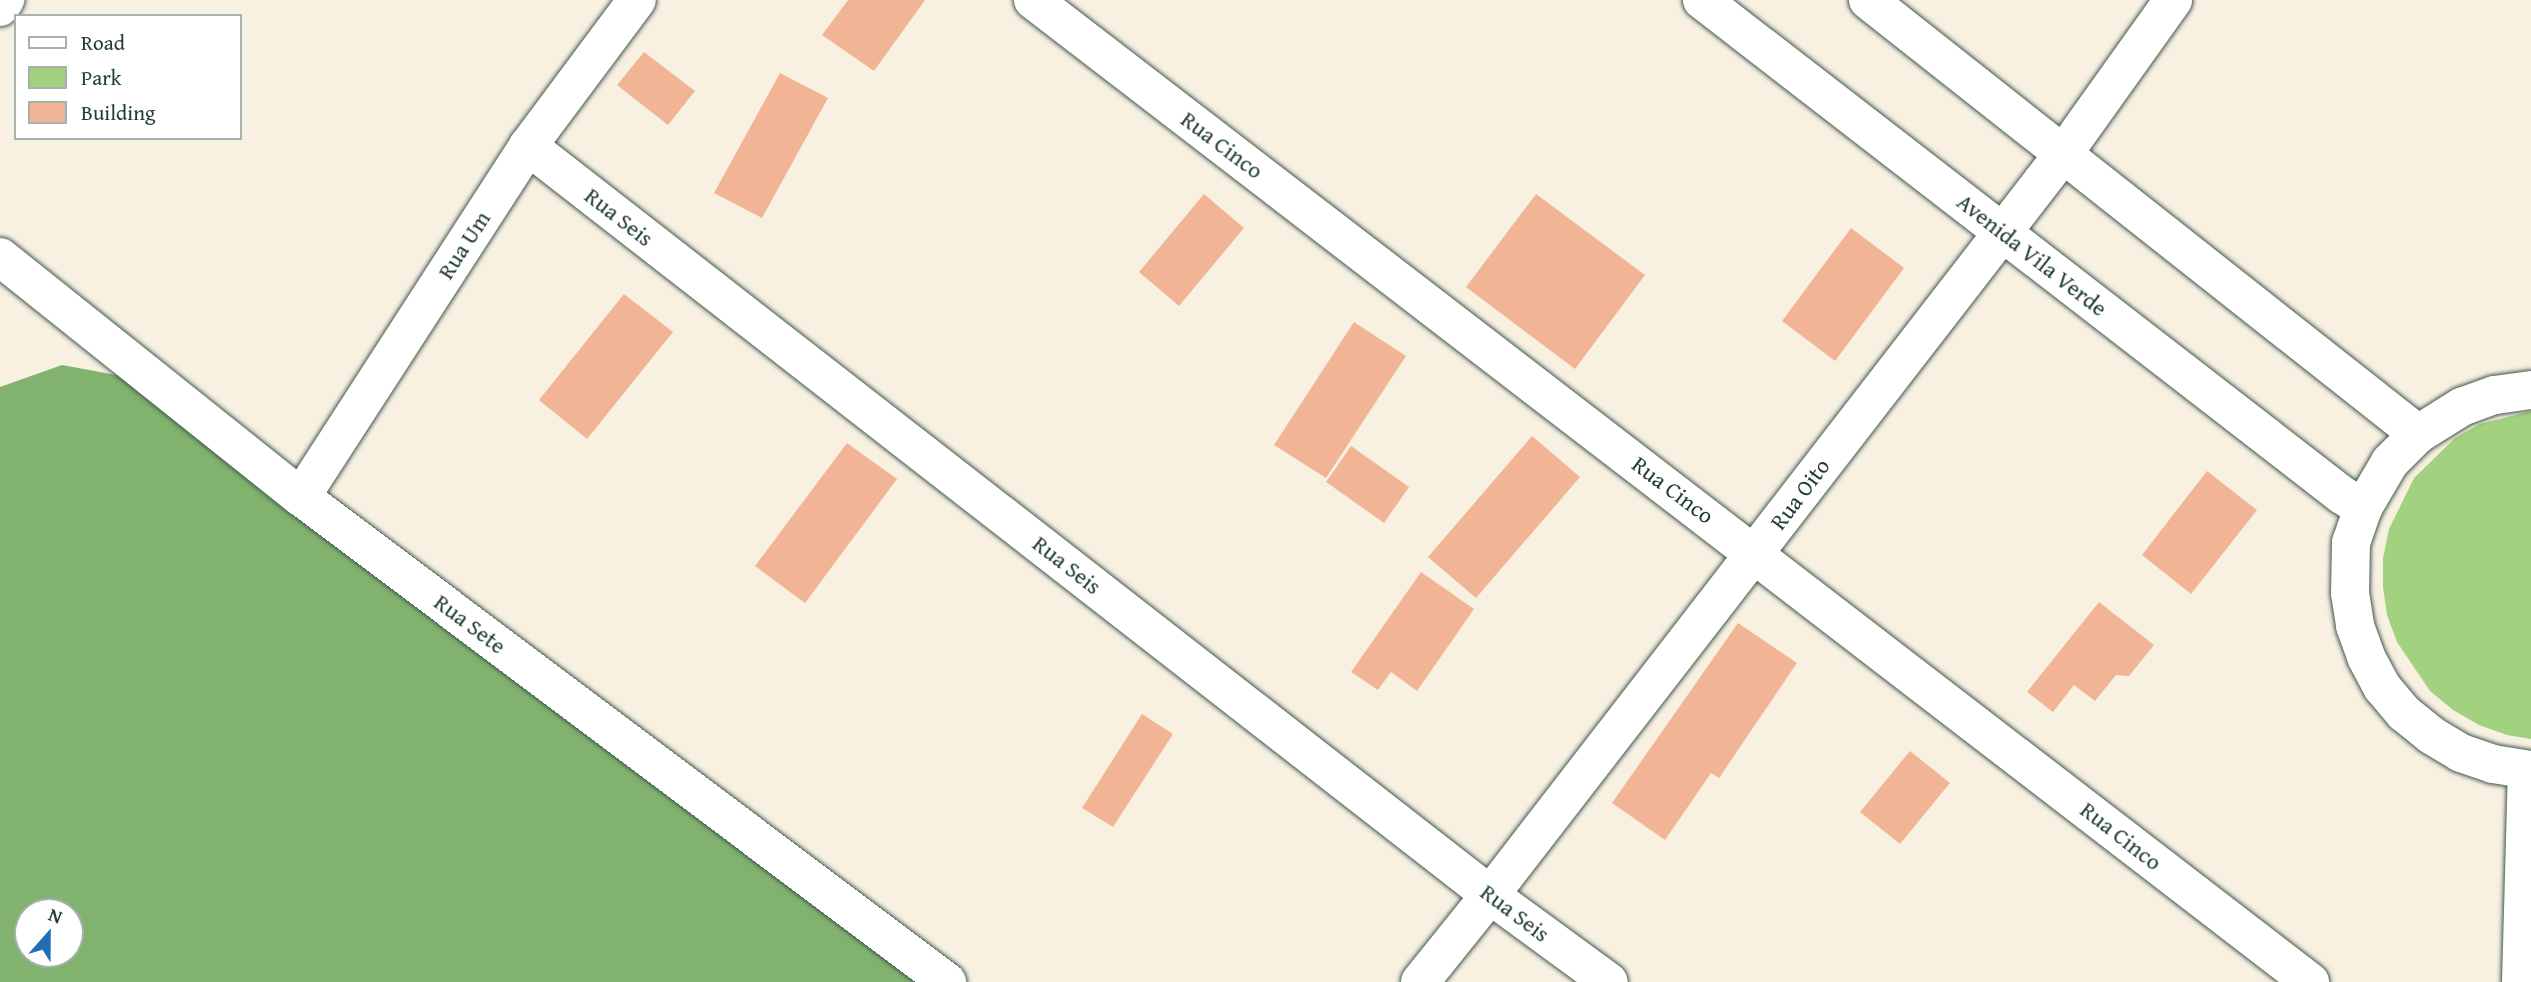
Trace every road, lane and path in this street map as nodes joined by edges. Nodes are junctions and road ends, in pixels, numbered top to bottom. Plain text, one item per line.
1 (5, 0) edge
2 (637, 0) edge
3 (1033, 0) edge
4 (1702, 0) edge
5 (1868, 0) edge
6 (2173, 0) edge
7 (0, 7) edge
8 (528, 146) junction
9 (2064, 152) junction
10 (2001, 231) junction
11 (0, 257) edge
12 (2531, 390) edge
13 (2418, 434) junction
14 (301, 497) junction
15 (2363, 508) junction
16 (1755, 553) junction
17 (2529, 770) edge
18 (1490, 895) junction
19 (947, 982) edge
20 (1419, 982) edge
21 (1608, 982) edge
22 (2310, 982) edge
23 (2521, 982) edge

1 - 7 street
2 - 8 street, Rua Um
3 - 16 street, Rua Cinco
4 - 10 street, Avenida Vila Verde
5 - 9 street
6 - 9 street, Rua Oito
8 - 14 street, Rua Um
8 - 18 street, Rua Seis
9 - 10 street, Rua Oito
9 - 13 street
10 - 15 street, Avenida Vila Verde
10 - 16 street, Rua Oito
11 - 14 street, Rua Sete
12 - 13 street
13 - 15 street
14 - 19 street, Rua Sete
15 - 17 street
16 - 18 street, Rua Oito
16 - 22 street, Rua Cinco
17 - 23 street
18 - 20 street, Rua Oito
18 - 21 street, Rua Seis

